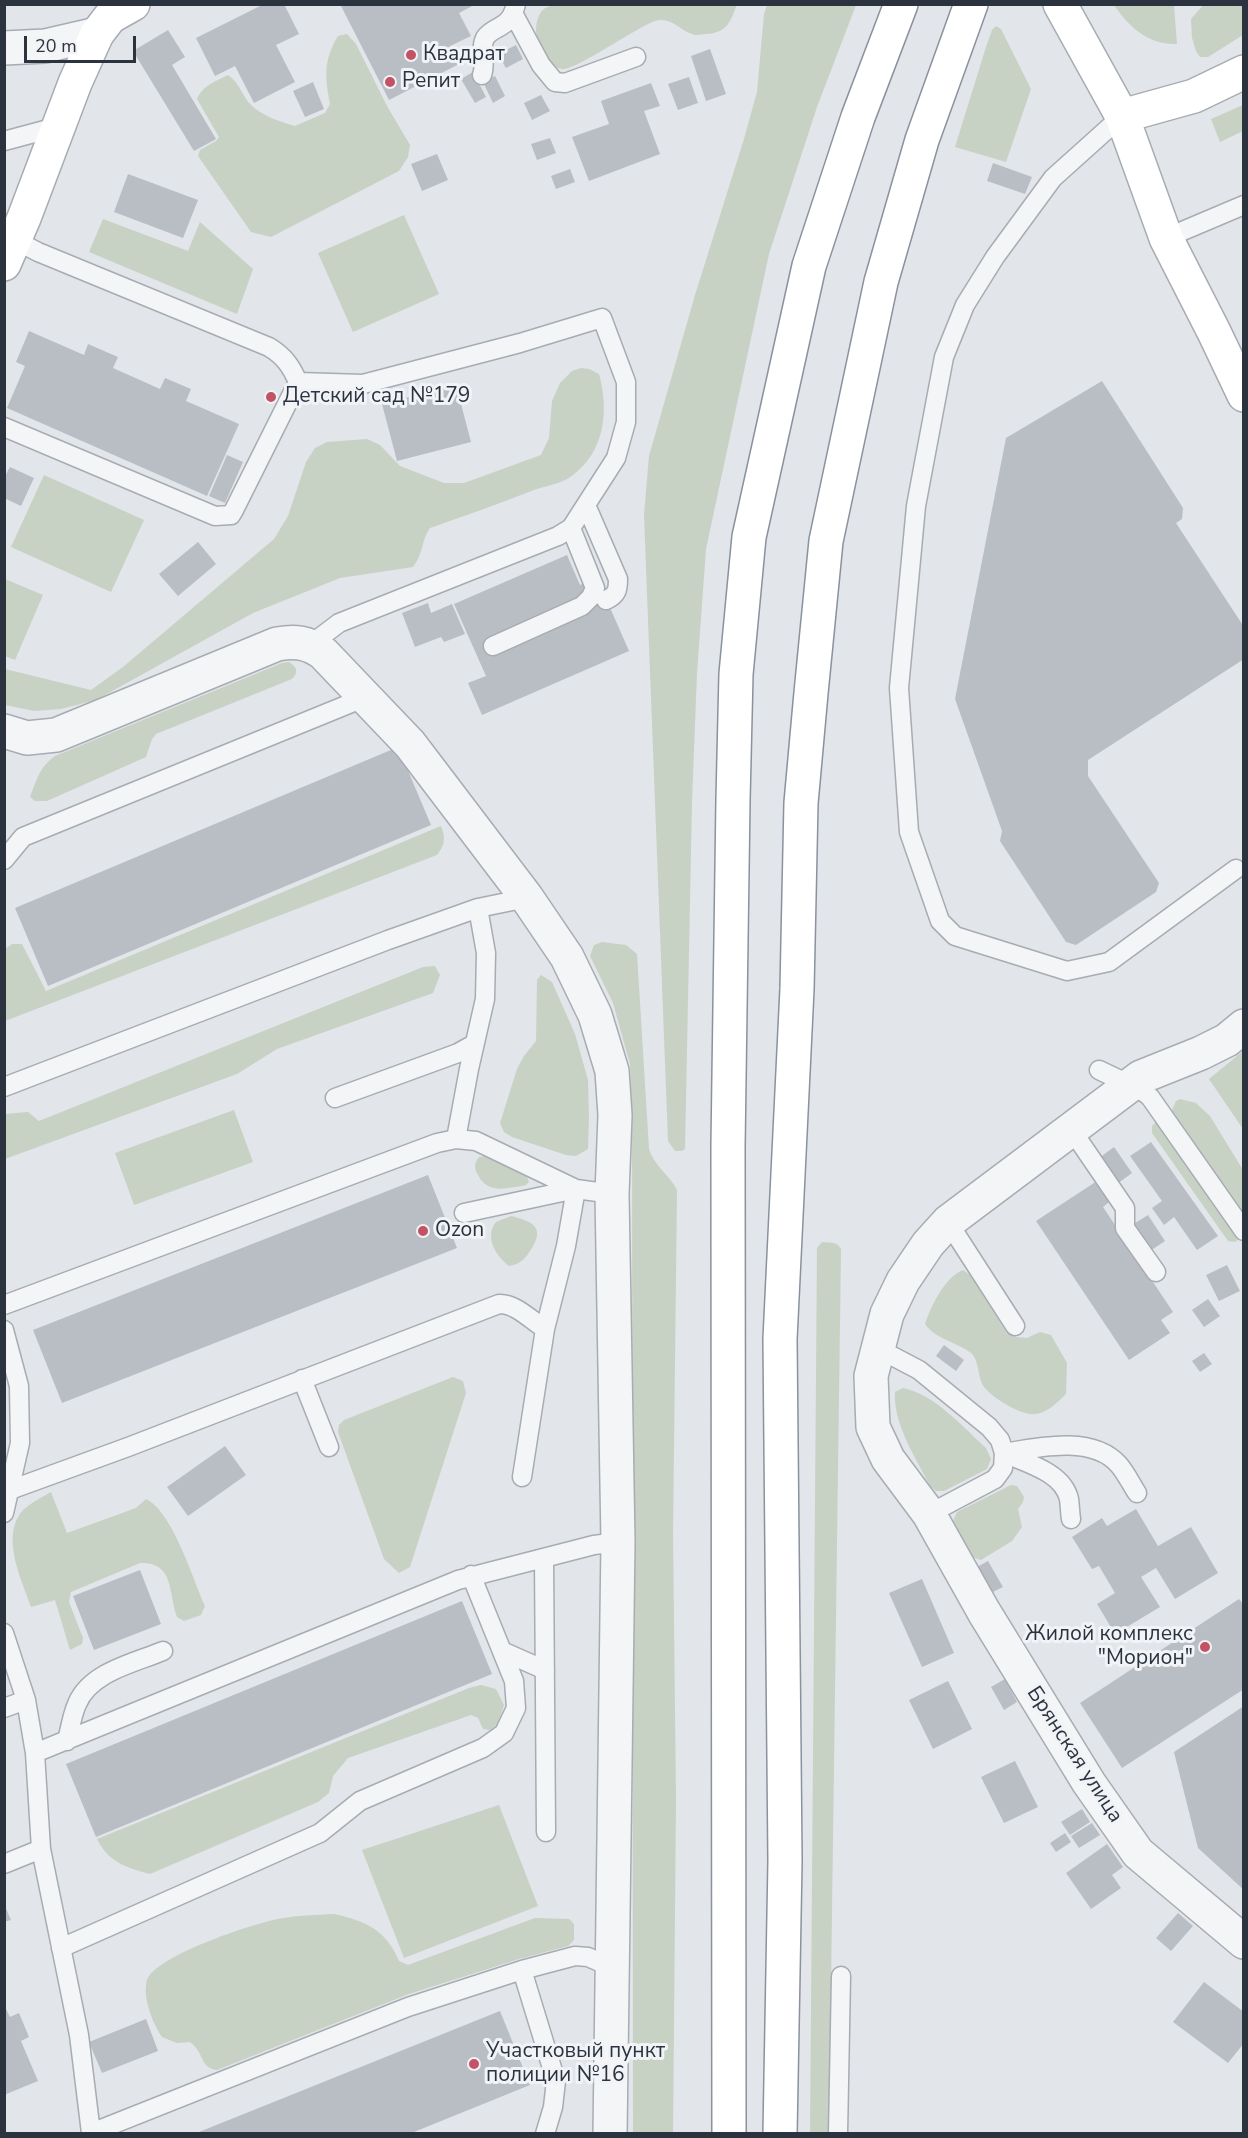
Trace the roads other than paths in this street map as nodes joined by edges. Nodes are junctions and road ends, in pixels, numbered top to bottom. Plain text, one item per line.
1 (901, 4) edge
2 (971, 4) edge
3 (515, 9) edge
4 (111, 15) edge
5 (1065, 15) edge
6 (4, 48) edge
7 (636, 57) dead end
8 (1244, 72) edge
9 (482, 75) dead end
10 (1122, 116) junction
11 (60, 126) junction
12 (4, 141) edge
13 (1244, 205) edge
14 (1166, 238) junction
15 (10, 252) edge
16 (298, 382) junction
17 (1244, 395) edge
18 (4, 427) edge
19 (586, 505) junction
20 (571, 528) junction
21 (606, 600) dead end
22 (310, 645) junction
23 (493, 646) dead end
24 (366, 697) junction
25 (4, 731) edge
26 (4, 860) edge
27 (1236, 869) dead end
28 (527, 898) junction
29 (478, 908) junction
30 (1244, 1026) edge
31 (474, 1044) junction
32 (1099, 1070) dead end
33 (1131, 1085) junction
34 (4, 1087) edge
35 (335, 1098) dead end
36 (1071, 1129) junction
37 (456, 1139) junction
38 (576, 1189) junction
39 (612, 1194) junction
40 (464, 1213) dead end
41 (948, 1222) junction
42 (1244, 1231) edge
43 (1156, 1272) dead end
44 (4, 1305) edge
45 (1015, 1326) dead end
46 (544, 1329) junction
47 (4, 1330) edge
48 (874, 1362) junction
49 (302, 1379) junction
50 (329, 1447) dead end
51 (1004, 1453) junction
52 (522, 1477) dead end
53 (10, 1490) junction
54 (1137, 1493) dead end
55 (4, 1513) edge
56 (928, 1514) junction
57 (1071, 1519) dead end
58 (618, 1542) junction
59 (544, 1558) junction
60 (471, 1575) junction
61 (4, 1633) edge
62 (164, 1651) dead end
63 (502, 1651) junction
64 (545, 1670) junction
65 (26, 1701) junction
66 (4, 1708) edge
67 (67, 1741) junction
68 (35, 1753) junction
69 (546, 1832) dead end
70 (41, 1849) junction
71 (4, 1864) edge
72 (1244, 1942) edge
73 (61, 1948) junction
74 (613, 1968) junction
75 (522, 1970) junction
76 (841, 1976) dead end
77 (91, 2133) edge
78 (545, 2133) edge
79 (610, 2133) edge
80 (729, 2133) edge
81 (780, 2133) edge
82 (838, 2133) edge

1 - 80 main road
2 - 81 main road
3 - 7 lane
3 - 9 lane
4 - 6 street
4 - 11 main road
5 - 10 main road
8 - 10 main road
10 - 14 main road
10 - 27 lane
11 - 12 lane
11 - 15 main road
13 - 14 lane
14 - 17 main road
15 - 16 lane
16 - 18 lane
16 - 19 lane
19 - 20 lane
19 - 21 lane
20 - 22 lane
20 - 23 lane
22 - 24 street
22 - 25 street
24 - 26 lane
24 - 28 street
28 - 29 lane
28 - 39 street
29 - 31 lane
29 - 34 lane
30 - 33 street, Брянская улица
31 - 35 lane
31 - 37 lane
32 - 33 lane
33 - 36 street, Брянская улица
33 - 42 lane
36 - 41 street, Брянская улица
36 - 43 lane
37 - 38 lane
37 - 44 lane
38 - 39 lane
38 - 40 lane
38 - 46 lane
39 - 58 street
41 - 45 lane
41 - 48 street, Брянская улица
46 - 49 lane
46 - 52 lane
47 - 53 lane
48 - 51 lane
48 - 56 street, Брянская улица
49 - 50 lane
49 - 53 lane
51 - 54 lane
51 - 56 lane
51 - 57 lane
53 - 55 lane
56 - 72 street, Брянская улица
58 - 59 lane
58 - 74 street
59 - 60 lane
59 - 64 lane
60 - 63 lane
60 - 67 lane
61 - 65 lane
62 - 67 lane
63 - 64 lane
63 - 73 lane
64 - 69 lane
65 - 66 lane
65 - 68 lane
67 - 68 lane
68 - 70 lane
70 - 71 lane
70 - 73 lane
73 - 77 lane
74 - 75 lane
74 - 79 street
75 - 77 lane
75 - 78 lane
76 - 82 lane

